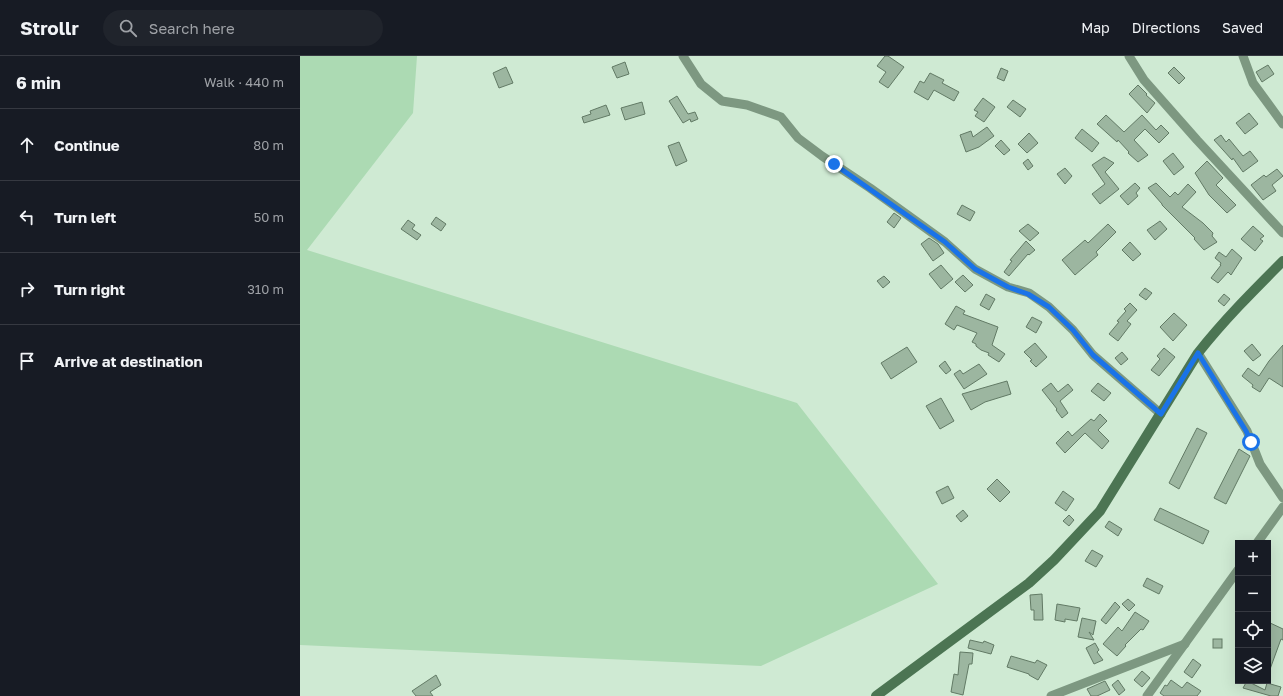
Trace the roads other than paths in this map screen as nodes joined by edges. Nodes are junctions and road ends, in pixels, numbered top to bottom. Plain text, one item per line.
1 (683, 56) edge
2 (1129, 56) edge
3 (1243, 56) edge
4 (1283, 124) edge
5 (1283, 233) edge
6 (1283, 261) edge
7 (1198, 353) junction
8 (1161, 414) junction
9 (1283, 498) edge
10 (1283, 507) edge
11 (1259, 540) edge
12 (1235, 574) edge
13 (1185, 644) junction
14 (876, 696) edge
15 (1050, 696) edge
16 (1147, 696) edge

1 - 8 street
2 - 5 street
3 - 4 street
6 - 7 street
7 - 8 street
7 - 9 street
8 - 14 street
10 - 11 street
12 - 13 street
13 - 15 street
13 - 16 street

